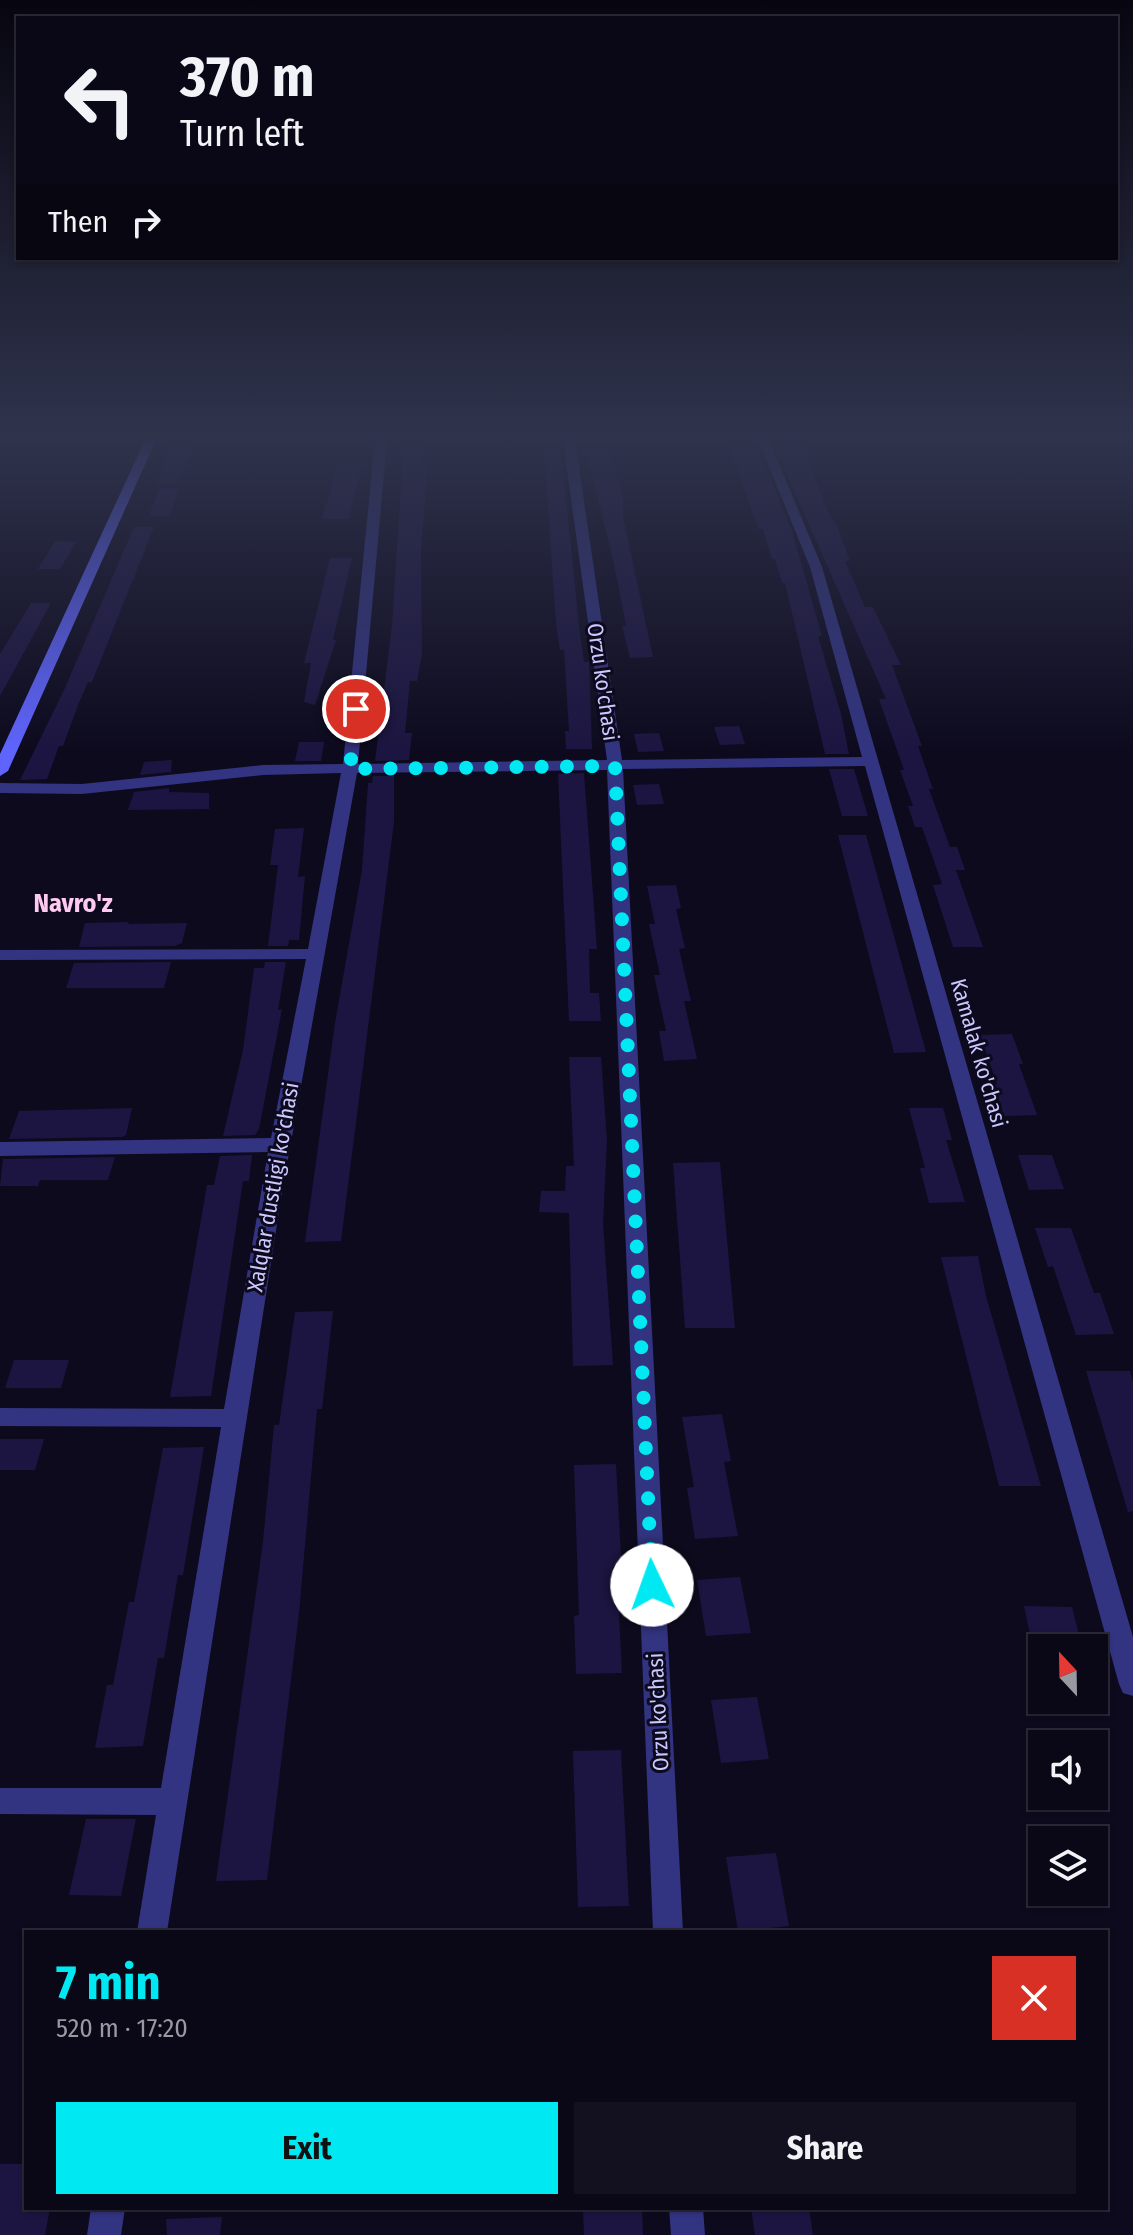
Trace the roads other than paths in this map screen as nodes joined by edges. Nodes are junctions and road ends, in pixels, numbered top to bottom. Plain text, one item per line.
1 (103, 544) edge
2 (371, 544) edge
3 (584, 544) edge
4 (807, 544) edge
5 (871, 761) junction
6 (615, 766) junction
7 (350, 769) junction
8 (0, 771) edge
9 (0, 788) edge
10 (316, 954) junction
11 (0, 955) edge
12 (280, 1145) junction
13 (0, 1149) edge
14 (0, 1417) edge
15 (235, 1418) junction
16 (1133, 1684) edge
17 (0, 1801) edge
18 (173, 1802) junction
19 (152, 1930) edge
20 (668, 1930) edge
21 (108, 2210) edge
22 (686, 2210) edge
23 (104, 2235) edge
24 (688, 2235) edge

1 - 8 street
2 - 7 street, Xalqlar dustligi ko'chasi
3 - 6 street, Orzu ko'chasi
4 - 5 street, Kamalak ko'chasi
5 - 6 street
5 - 16 street, Kamalak ko'chasi
6 - 7 street
6 - 20 street, Orzu ko'chasi
7 - 9 street
7 - 10 street, Xalqlar dustligi ko'chasi
10 - 11 street
10 - 12 street, Xalqlar dustligi ko'chasi
12 - 13 street
12 - 15 street, Xalqlar dustligi ko'chasi
14 - 15 street
15 - 18 street, Xalqlar dustligi ko'chasi
17 - 18 street
18 - 19 street, Xalqlar dustligi ko'chasi
21 - 23 street
22 - 24 street

